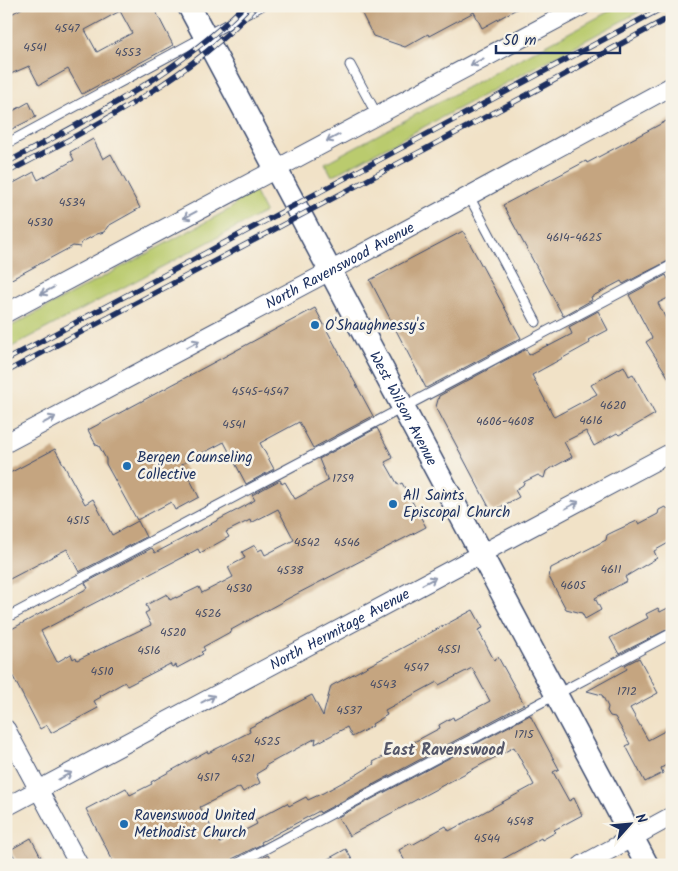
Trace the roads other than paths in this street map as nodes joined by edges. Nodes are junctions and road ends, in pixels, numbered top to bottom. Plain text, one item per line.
1 (189, 6) edge
2 (261, 6) edge
3 (582, 6) edge
4 (205, 36) junction
5 (350, 65) dead end
6 (672, 86) edge
7 (377, 115) junction
8 (6, 144) edge
9 (276, 169) junction
10 (469, 196) junction
11 (672, 265) edge
12 (330, 271) junction
13 (6, 312) edge
14 (536, 322) dead end
15 (403, 408) junction
16 (6, 443) edge
17 (672, 452) edge
18 (481, 554) junction
19 (6, 618) edge
20 (672, 633) edge
21 (556, 695) junction
22 (6, 729) edge
23 (39, 789) junction
24 (6, 807) edge
25 (672, 816) edge
26 (632, 838) junction
27 (79, 865) edge
28 (235, 865) edge
29 (582, 865) edge
30 (647, 865) edge

1 - 4 street, West Wilson Avenue
2 - 4 lane
3 -> 7 street
4 - 8 lane
4 - 9 street, West Wilson Avenue
5 - 7 lane
6 - 10 street, North Ravenswood Avenue
7 -> 9 street
9 - 12 street, West Wilson Avenue
9 -> 13 street
10 - 12 street, North Ravenswood Avenue
10 - 14 lane
11 - 15 lane
12 - 15 street, West Wilson Avenue
16 -> 12 street, North Ravenswood Avenue
15 - 18 street, West Wilson Avenue
15 - 19 lane
18 -> 17 street, North Hermitage Avenue
18 - 21 street, West Wilson Avenue
23 -> 18 street, North Hermitage Avenue
20 - 21 lane
21 - 26 street, West Wilson Avenue
21 - 28 lane
22 - 23 street
23 - 24 street, North Hermitage Avenue
23 - 27 street
25 - 26 street
26 - 29 street
26 - 30 street, West Wilson Avenue

